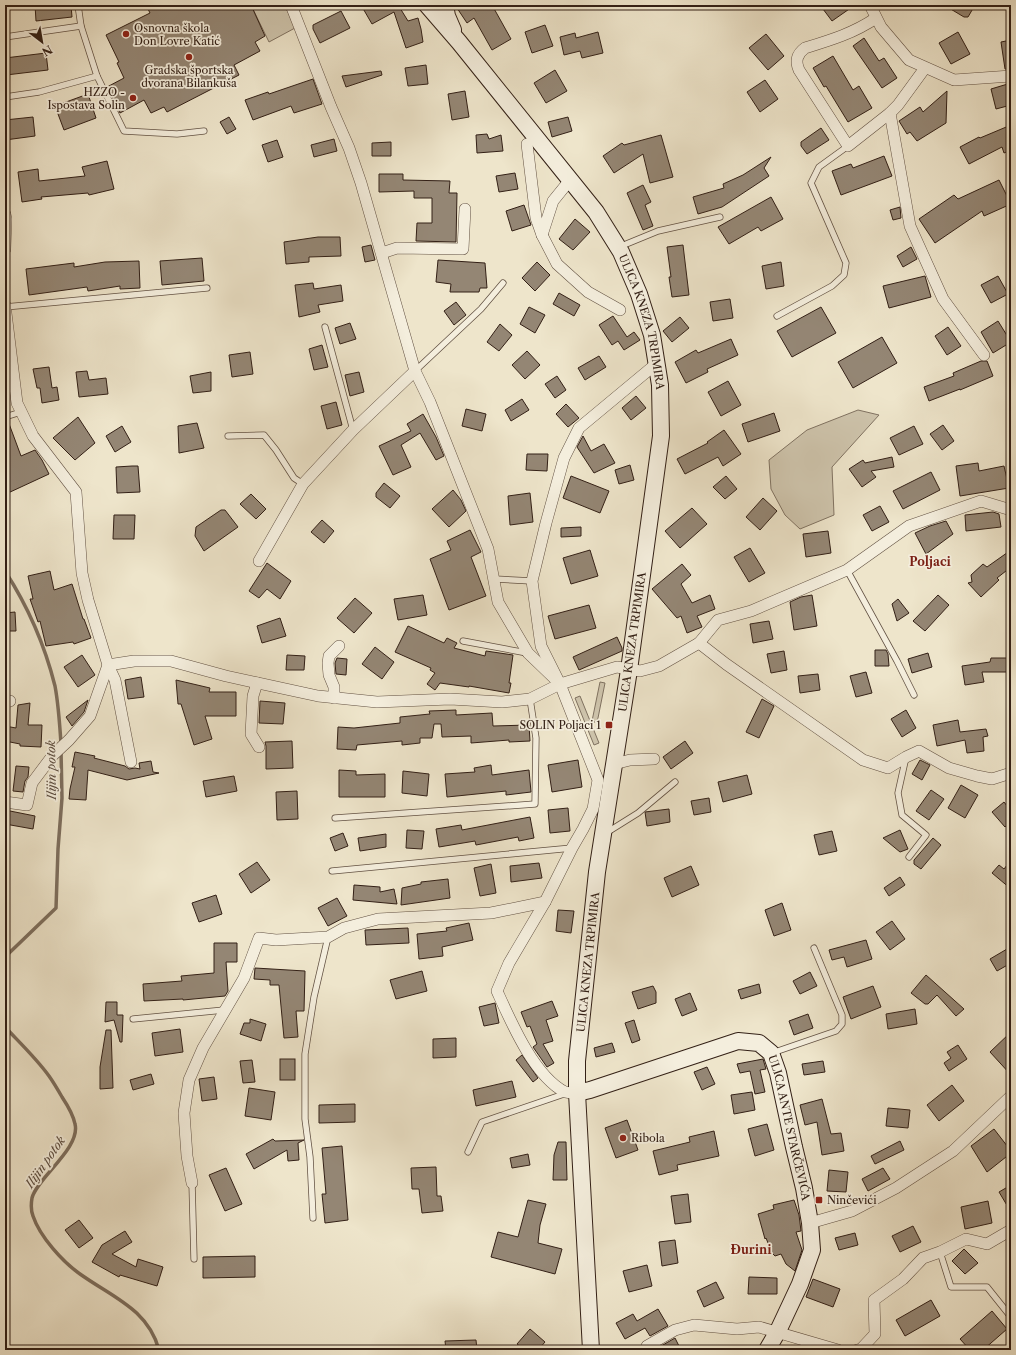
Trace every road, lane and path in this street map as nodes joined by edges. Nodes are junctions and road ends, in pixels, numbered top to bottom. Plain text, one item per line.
1 (78, 5) edge
2 (291, 5) edge
3 (427, 5) edge
4 (445, 5) edge
5 (870, 5) edge
6 (876, 18) junction
7 (82, 26) junction
8 (5, 37) edge
9 (459, 42) junction
10 (925, 68) junction
11 (97, 76) junction
12 (1011, 76) edge
13 (5, 97) edge
14 (890, 114) junction
15 (204, 131) dead end
16 (528, 144) dead end
17 (848, 146) junction
18 (570, 180) junction
19 (466, 209) dead end
20 (5, 214) edge
21 (720, 217) dead end
22 (542, 235) junction
23 (618, 248) junction
24 (5, 249) edge
25 (382, 253) junction
26 (503, 283) dead end
27 (207, 288) dead end
28 (5, 306) edge
29 (620, 310) dead end
30 (777, 316) dead end
31 (325, 327) dead end
32 (7, 345) edge
33 (984, 355) dead end
34 (656, 364) junction
35 (414, 371) junction
36 (21, 412) junction
37 (5, 417) edge
38 (353, 430) junction
39 (228, 436) dead end
40 (303, 484) junction
41 (1011, 510) edge
42 (259, 561) dead end
43 (847, 570) junction
44 (494, 579) junction
45 (532, 581) junction
46 (463, 641) dead end
47 (699, 643) junction
48 (339, 646) dead end
49 (528, 653) junction
50 (108, 665) junction
51 (628, 670) junction
52 (257, 683) junction
53 (560, 684) junction
54 (914, 695) dead end
55 (334, 698) junction
56 (530, 699) junction
57 (259, 747) dead end
58 (906, 757) junction
59 (654, 759) dead end
60 (131, 762) dead end
61 (614, 764) junction
62 (1011, 773) edge
63 (675, 782) dead end
64 (5, 802) edge
65 (335, 818) dead end
66 (603, 835) junction
67 (572, 848) junction
68 (909, 857) dead end
69 (332, 871) dead end
70 (545, 902) junction
71 (328, 937) junction
72 (814, 948) dead end
73 (224, 1010) junction
74 (133, 1019) dead end
75 (771, 1053) junction
76 (572, 1093) junction
77 (1011, 1096) edge
78 (468, 1152) dead end
79 (192, 1183) joint
80 (313, 1218) dead end
81 (810, 1223) junction
82 (1011, 1230) edge
83 (940, 1252) junction
84 (194, 1259) dead end
85 (1011, 1317) edge
86 (778, 1331) junction
87 (591, 1350) edge
88 (645, 1350) edge
89 (767, 1350) edge
90 (839, 1350) edge
91 (857, 1350) edge

1 - 7 lane
2 - 25 street
3 - 9 main road, ULICA KNEZA TRPIMIRA
4 - 9 main road
5 - 6 street
6 - 10 street
6 - 17 street
7 - 8 lane
7 - 11 lane
9 - 18 main road, ULICA KNEZA TRPIMIRA
10 - 12 street
10 - 14 street
11 - 13 lane
11 - 15 lane
14 - 17 street
14 - 33 street
16 - 22 street
17 - 30 lane
18 - 22 street
18 - 23 main road, ULICA KNEZA TRPIMIRA
19 - 25 street
20 - 24 street
21 - 23 lane
22 - 29 street
23 - 34 main road, ULICA KNEZA TRPIMIRA
25 - 35 street
26 - 35 lane
27 - 28 lane
28 - 32 street
31 - 38 lane
32 - 36 street
34 - 45 street
34 - 51 main road, ULICA KNEZA TRPIMIRA
35 - 38 street
35 - 44 street
36 - 37 lane
36 - 50 street
38 - 40 street
39 - 40 lane
40 - 42 street
41 - 43 street
43 - 47 street
43 - 54 lane
44 - 45 lane
44 - 49 street
45 - 53 street
46 - 49 lane
47 - 51 street
47 - 58 street
48 - 55 street
49 - 53 street
50 - 52 street
50 - 60 street
50 - 64 street
51 - 53 street
51 - 61 main road, ULICA KNEZA TRPIMIRA
52 - 55 street
52 - 57 street
53 - 56 street
53 - 67 street
55 - 56 street
56 - 65 lane
58 - 62 street
58 - 68 lane
59 - 61 street
61 - 66 main road, ULICA KNEZA TRPIMIRA
63 - 66 lane
66 - 76 main road, ULICA KNEZA TRPIMIRA
67 - 69 lane
67 - 70 street
70 - 71 street
70 - 76 street
71 - 73 street
71 - 80 lane
72 - 75 lane
73 - 74 lane
73 - 79 street
75 - 76 main road, ULICA ANTE STARČEVIĆA
75 - 81 main road, ULICA ANTE STARČEVIĆA
76 - 78 lane
76 - 87 main road, ULICA KNEZA TRPIMIRA
77 - 81 street
79 - 84 lane
81 - 86 main road, ULICA ANTE STARČEVIĆA
82 - 83 street
83 - 85 lane
83 - 91 street
86 - 88 street
86 - 89 main road, ULICA ANTE STARČEVIĆA
86 - 90 street

